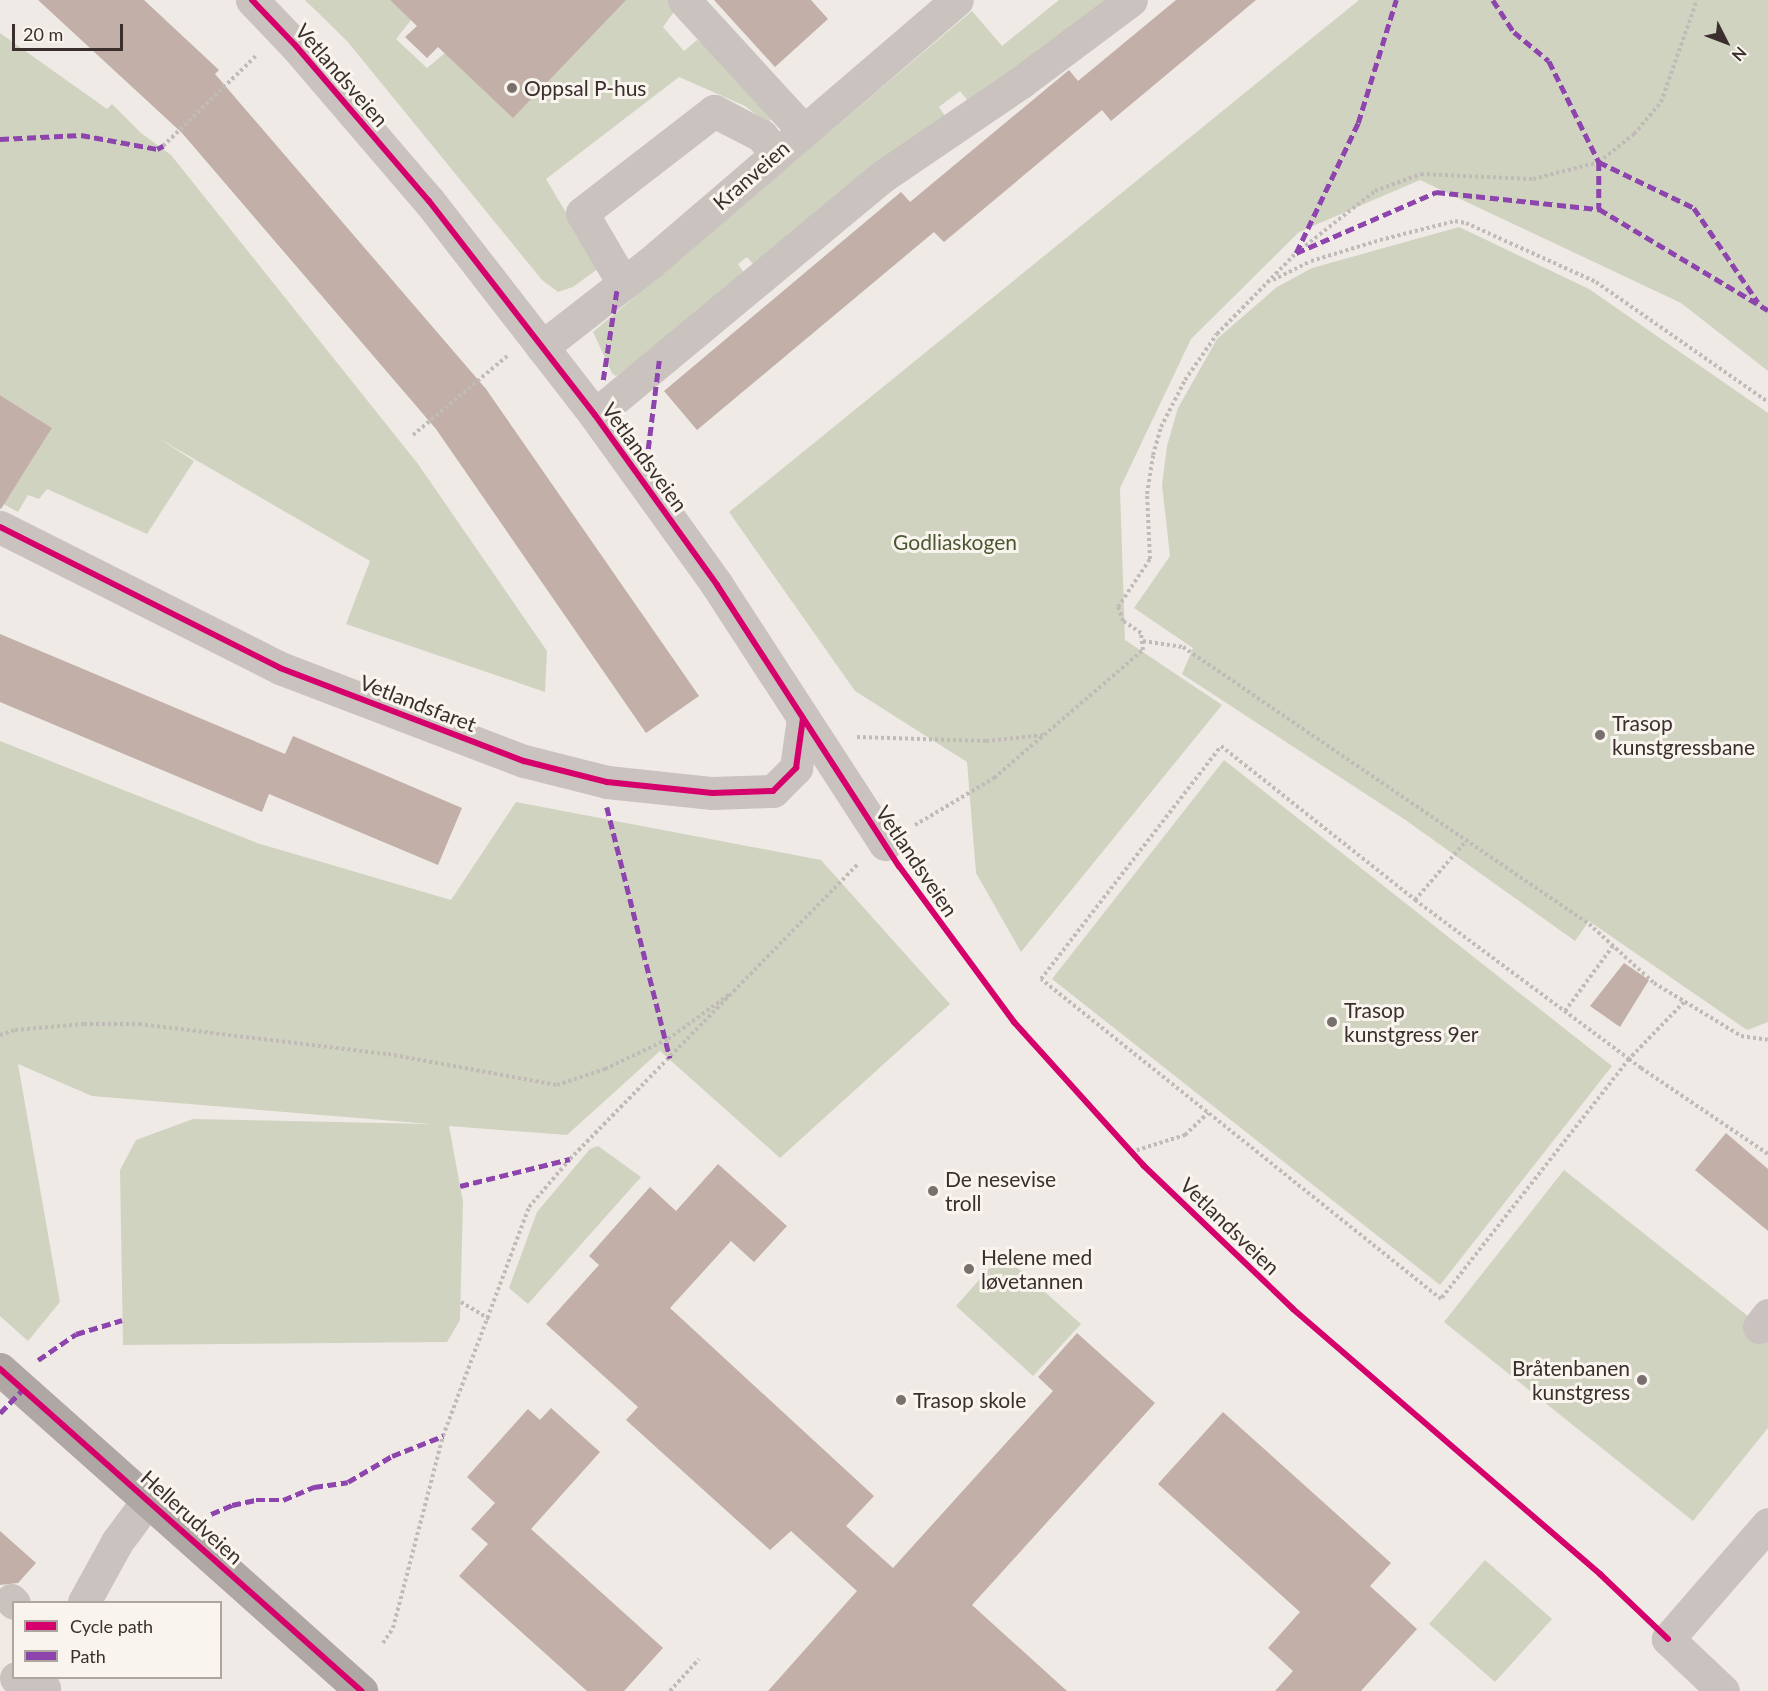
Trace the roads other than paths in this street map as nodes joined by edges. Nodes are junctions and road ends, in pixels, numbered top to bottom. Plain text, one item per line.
1 (252, 0) edge
2 (684, 0) edge
3 (957, 0) edge
4 (1131, 0) edge
5 (803, 130) junction
6 (775, 154) junction
7 (623, 283) junction
8 (527, 349) junction
9 (595, 416) junction
10 (0, 527) edge
11 (803, 718) junction
12 (885, 844) road end
13 (0, 1369) edge
14 (148, 1500) junction
15 (1768, 1524) edge
16 (85, 1601) edge
17 (362, 1691) edge
18 (1724, 1691) edge

1 - 8 street, Vetlandsveien
2 - 5 street
3 - 5 street, Kranveien
4 - 9 street
5 - 6 street, Kranveien
6 - 7 street, Kranveien
6 - 7 street
7 - 8 street, Kranveien
8 - 9 street, Vetlandsveien
9 - 11 street, Vetlandsveien
10 - 11 street, Vetlandsfaret
11 - 12 street, Vetlandsveien
13 - 14 main road, Hellerudveien
14 - 16 street
14 - 17 main road, Hellerudveien
15 - 18 street

